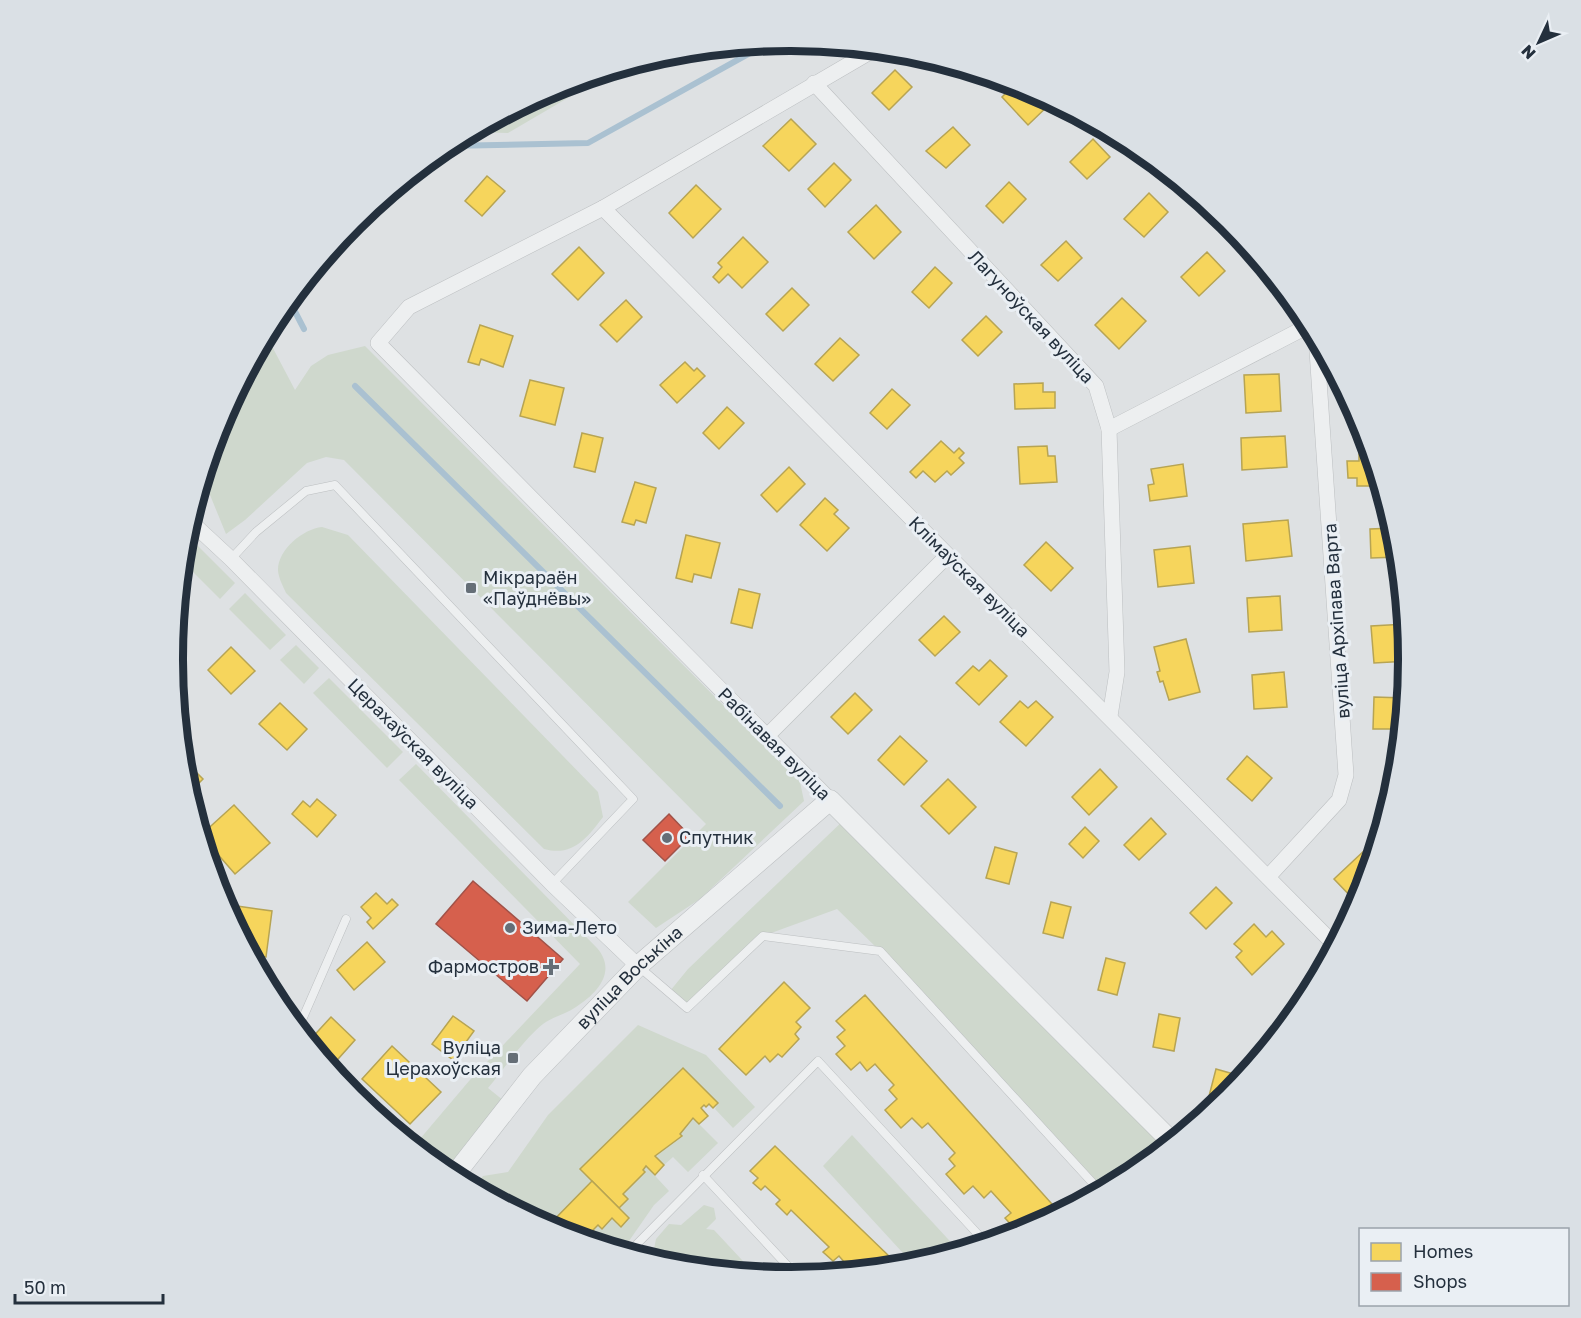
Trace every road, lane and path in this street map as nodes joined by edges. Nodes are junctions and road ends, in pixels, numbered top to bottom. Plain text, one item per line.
1 (864, 55) edge
2 (814, 83) junction
3 (603, 208) junction
4 (1301, 330) edge
5 (1317, 356) edge
6 (1110, 429) junction
7 (197, 527) edge
8 (947, 556) junction
9 (231, 559) junction
10 (1110, 716) junction
11 (767, 736) junction
12 (830, 800) junction
13 (1268, 877) junction
14 (552, 884) junction
15 (346, 919) dead end
16 (1330, 940) edge
17 (638, 966) junction
18 (302, 1020) edge
19 (1166, 1136) edge
20 (459, 1169) edge
21 (703, 1175) junction
22 (1095, 1185) edge
23 (980, 1237) edge
24 (634, 1246) edge
25 (789, 1267) edge

1 - 2 street
2 - 3 street
2 - 6 street, Лагуноўская вуліца
3 - 8 street, Клімаўская вуліца
3 - 11 street, Рабінавая вуліца
4 - 6 street
5 - 13 street, вуліца Архіпава Варта
6 - 10 street, Лагуноўская вуліца
7 - 9 street, Церахаўская вуліца
8 - 10 street, Клімаўская вуліца
8 - 11 street
9 - 14 street, Церахаўская вуліца
9 - 14 lane
10 - 13 street, Клімаўская вуліца
11 - 12 street, Рабінавая вуліца
12 - 17 street, вуліца Воськіна
12 - 19 street, Рабінавая вуліца
13 - 16 street, Клімаўская вуліца
14 - 17 street, Церахаўская вуліца
15 - 18 lane
17 - 20 street, вуліца Воськіна
17 - 22 lane
21 - 23 lane
21 - 24 lane
21 - 25 lane

